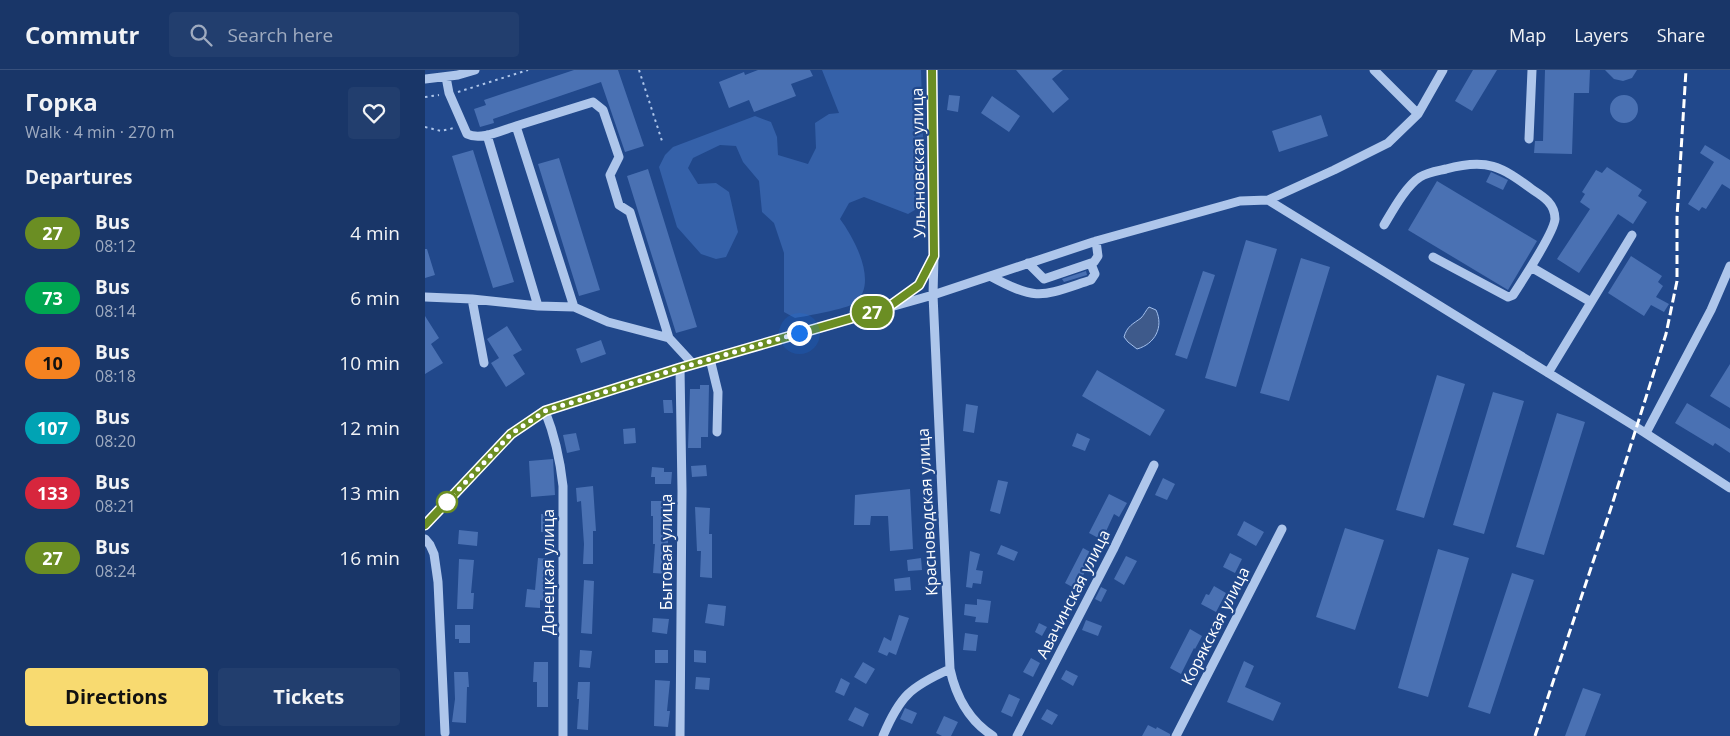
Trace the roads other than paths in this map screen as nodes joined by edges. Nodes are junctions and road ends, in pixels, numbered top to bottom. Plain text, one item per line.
1 (475, 70) edge
2 (932, 70) edge
3 (1374, 70) edge
4 (1443, 70) edge
5 (1532, 70) edge
6 (446, 76) junction
7 (425, 79) edge
8 (1418, 114) junction
9 (516, 126) junction
10 (487, 135) junction
11 (1529, 139) dead end
12 (1268, 200) junction
13 (1384, 225) dead end
14 (1632, 235) dead end
15 (1096, 241) junction
16 (934, 256) junction
17 (1433, 257) dead end
18 (1028, 263) junction
19 (1091, 264) junction
20 (1730, 266) edge
21 (1531, 268) junction
22 (990, 276) junction
23 (933, 295) junction
24 (425, 297) edge
25 (472, 299) junction
26 (1591, 302) junction
27 (538, 306) junction
28 (574, 307) junction
29 (887, 308) junction
30 (669, 338) junction
31 (710, 359) junction
32 (484, 363) dead end
33 (693, 364) junction
34 (680, 368) junction
35 (1549, 373) junction
36 (545, 411) junction
37 (717, 432) dead end
38 (1646, 434) junction
39 (1154, 465) dead end
40 (1730, 488) edge
41 (425, 525) edge
42 (1281, 529) dead end
43 (425, 539) edge
44 (949, 669) junction
45 (445, 733) dead end
46 (563, 736) edge
47 (681, 736) edge
48 (883, 736) edge
49 (993, 736) edge
50 (1017, 736) edge
51 (1176, 736) edge

1 - 6 street
2 - 16 street, Ульяновская улица
3 - 8 street
4 - 8 street
5 - 11 street
6 - 7 street
6 - 10 street
8 - 12 street
9 - 10 street
9 - 28 street
9 - 30 street
10 - 27 street
12 - 15 street
12 - 35 street
13 - 21 street
14 - 26 street
15 - 18 street
15 - 19 street
16 - 23 street, Красноводская улица
16 - 29 street
17 - 21 street
18 - 19 street
18 - 22 street
19 - 22 street
20 - 38 street
21 - 26 street
22 - 23 street
23 - 29 street
23 - 44 street, Красноводская улица
24 - 25 street
25 - 27 street
25 - 32 street
26 - 35 street
27 - 28 street
28 - 30 street
29 - 31 street
30 - 33 street
31 - 33 street
31 - 37 street
33 - 34 street
34 - 36 street
34 - 47 street, Бытовая улица
35 - 38 street
36 - 41 street
36 - 46 street, Донецкая улица
38 - 40 street
39 - 50 street, Авачинская улица
42 - 51 street, Корякская улица
43 - 45 street
44 - 48 street
44 - 49 street, Красноводская улица

